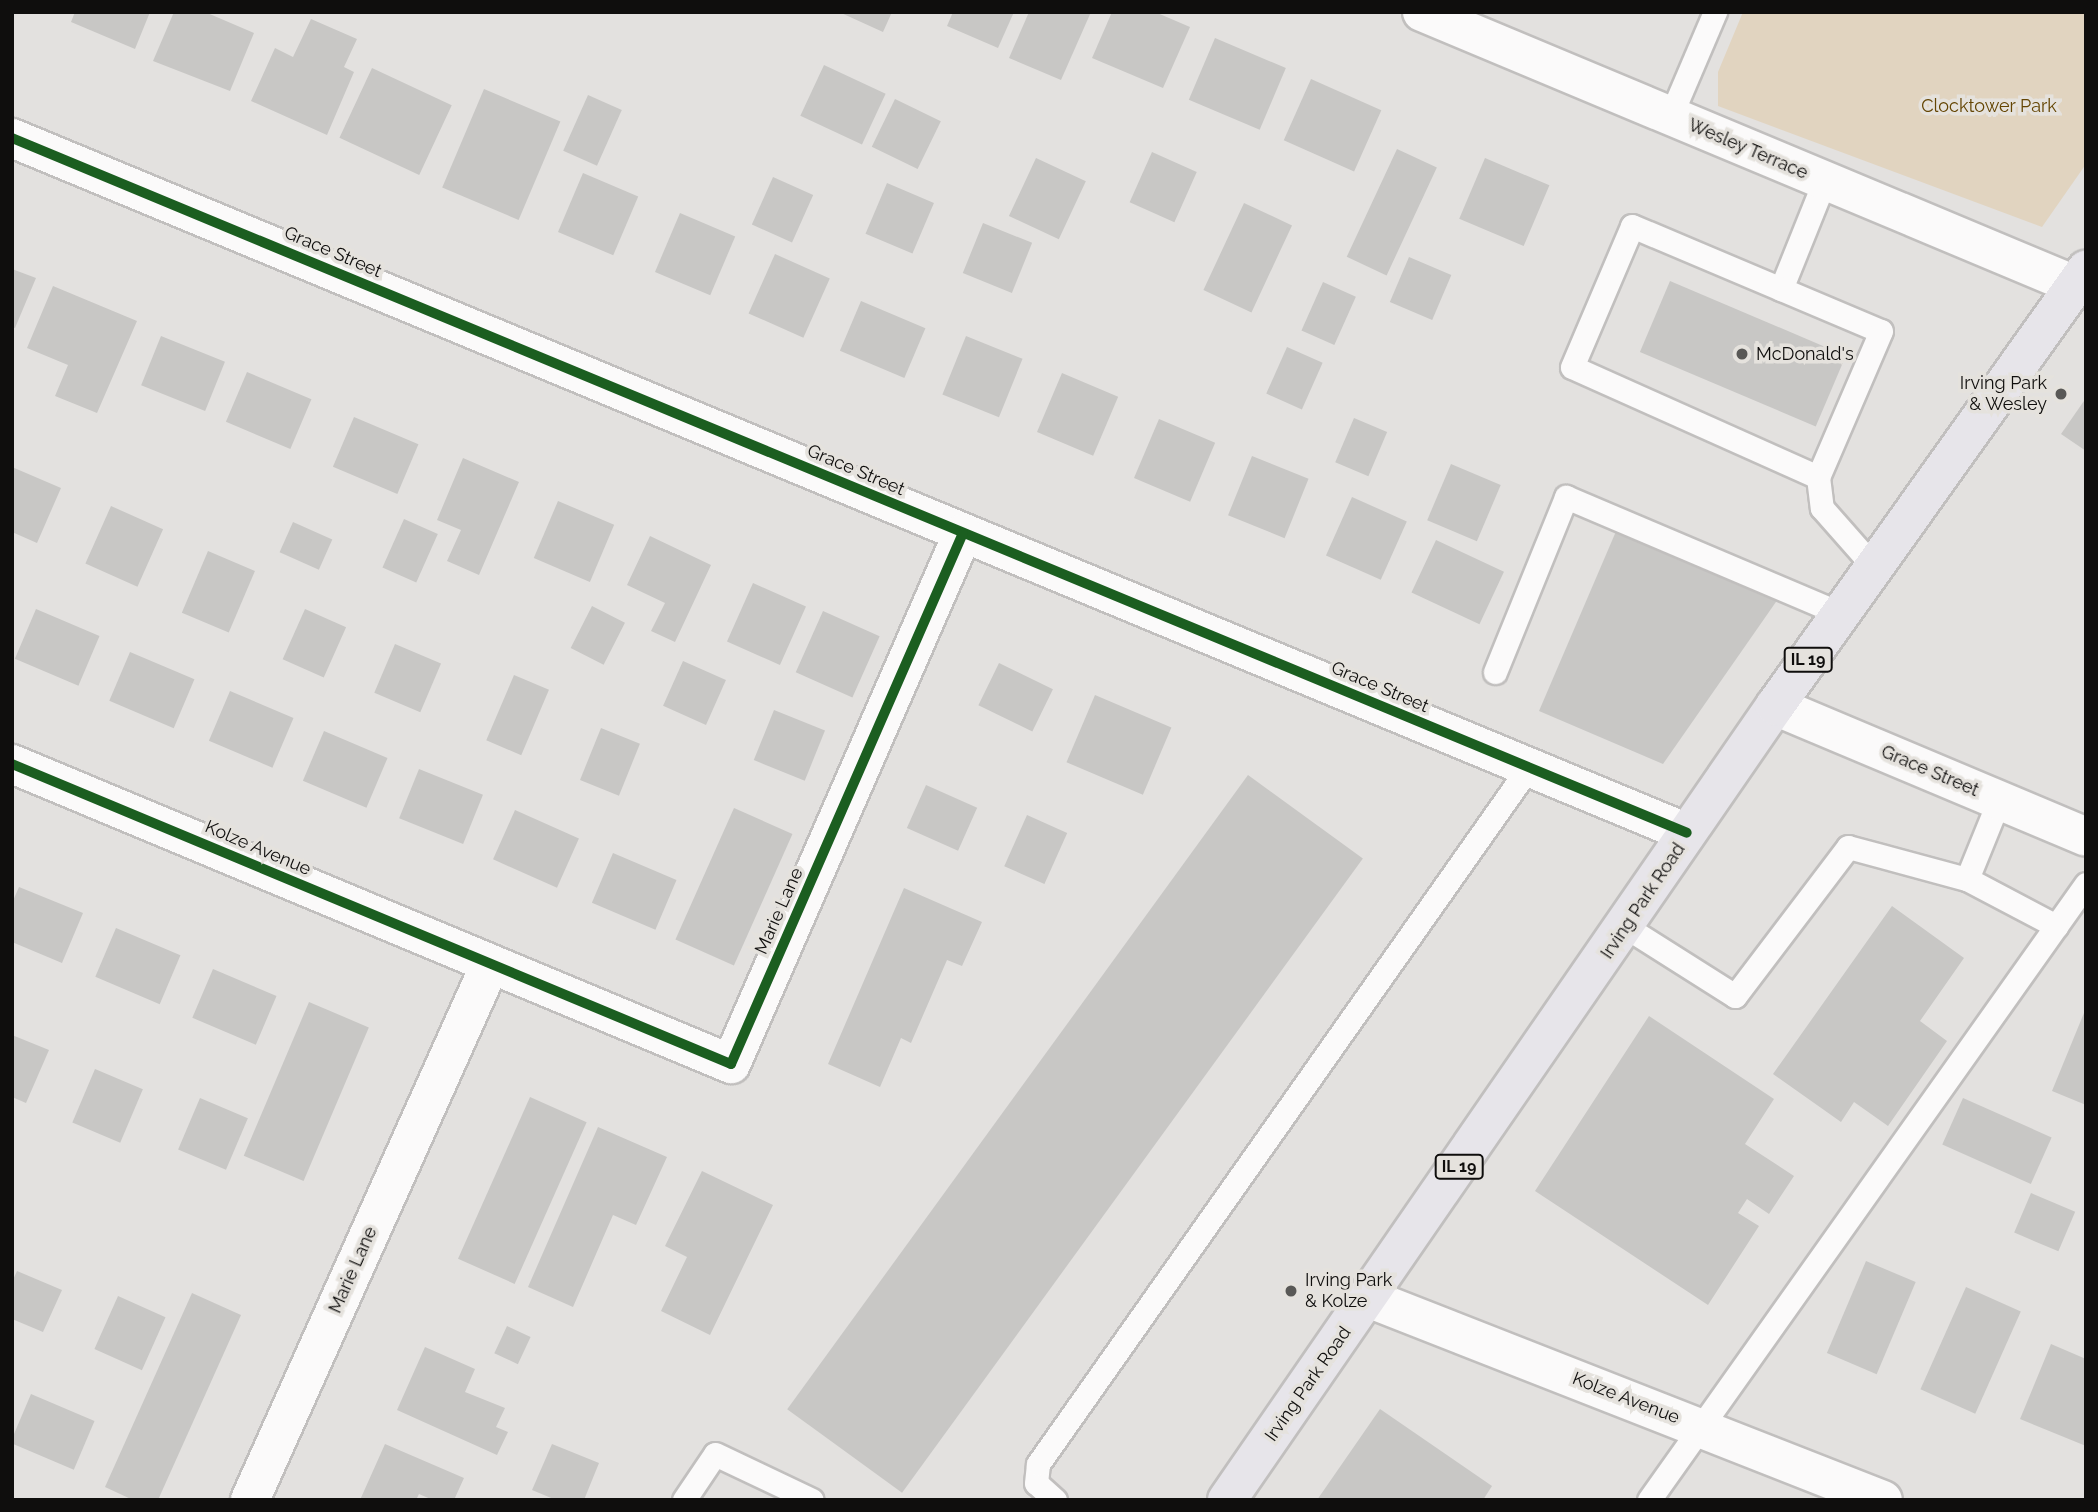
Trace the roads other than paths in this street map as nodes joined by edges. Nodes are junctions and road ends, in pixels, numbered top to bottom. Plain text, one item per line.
1 (1422, 12) edge
2 (1715, 12) edge
3 (1671, 115) junction
4 (12, 138) edge
5 (1824, 181) junction
6 (2080, 277) edge
7 (1781, 289) junction
8 (1818, 477) junction
9 (963, 533) junction
10 (1874, 567) junction
11 (1841, 614) junction
12 (1496, 672) dead end
13 (1774, 706) junction
14 (12, 764) edge
15 (1529, 767) junction
16 (1999, 800) junction
17 (1688, 833) junction
18 (2086, 837) edge
19 (1967, 879) junction
20 (2086, 884) edge
21 (2056, 926) junction
22 (1626, 927) junction
23 (490, 965) junction
24 (1368, 1298) junction
25 (1700, 1427) junction
26 (799, 1497) edge
27 (250, 1500) edge
28 (684, 1500) edge
29 (1055, 1500) edge
30 (1227, 1500) edge
31 (1649, 1500) edge
32 (1883, 1500) edge

1 - 3 street, Wesley Terrace
2 - 3 lane
3 - 5 street, Wesley Terrace
4 - 9 street, Grace Street
5 - 6 street, Wesley Terrace
5 - 7 lane
6 - 10 main road, Irving Park Road / IL 19
7 - 8 lane
7 - 8 lane
8 - 10 lane
9 - 15 street, Grace Street
9 - 23 street, Marie Lane
10 - 11 main road, Irving Park Road / IL 19
11 - 12 lane
11 - 13 main road, Irving Park Road / IL 19
13 - 16 street, Grace Street
13 - 17 main road, Irving Park Road / IL 19
14 - 23 street, Kolze Avenue
15 - 17 street, Grace Street
15 - 29 lane
16 - 18 street, Grace Street
16 - 19 lane
17 - 22 main road, Irving Park Road / IL 19
19 - 21 lane
19 - 22 lane
20 - 21 lane
21 - 25 lane
22 - 24 main road, Irving Park Road / IL 19
23 - 27 street, Marie Lane
24 - 25 street, Kolze Avenue
24 - 30 main road, Irving Park Road / IL 19
25 - 31 lane
25 - 32 street, Kolze Avenue
26 - 28 lane

